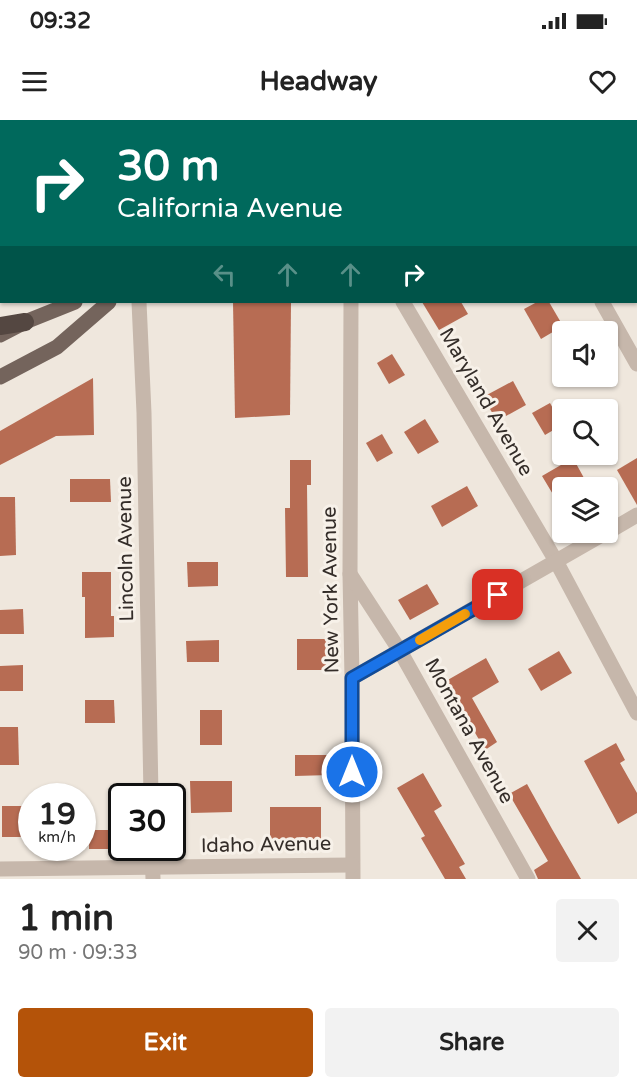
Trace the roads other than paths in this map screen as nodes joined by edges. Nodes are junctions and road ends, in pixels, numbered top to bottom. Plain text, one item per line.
1 (72, 303) edge
2 (108, 303) edge
3 (139, 303) edge
4 (351, 303) edge
5 (404, 303) edge
6 (603, 303) edge
7 (25, 322) junction
8 (0, 326) edge
9 (0, 335) edge
10 (637, 364) edge
11 (0, 377) edge
12 (637, 515) edge
13 (618, 526) edge
14 (588, 543) edge
15 (556, 561) junction
16 (350, 574) junction
17 (400, 651) junction
18 (352, 678) junction
19 (637, 713) edge
20 (151, 783) edge
21 (0, 869) edge
22 (352, 872) edge
23 (153, 873) edge
24 (528, 879) edge

1 - 7 main road
2 - 11 main road
3 - 20 street, Lincoln Avenue
4 - 16 street, New York Avenue
5 - 15 street, Maryland Avenue
6 - 10 street
7 - 8 highway
7 - 9 main road
12 - 13 street
14 - 15 street
15 - 17 street
15 - 19 street, Maryland Avenue
16 - 17 street, Montana Avenue
16 - 18 street, New York Avenue
17 - 18 street
17 - 24 street, Montana Avenue
18 - 22 street, New York Avenue
21 - 23 street, Idaho Avenue
22 - 23 street, Idaho Avenue

